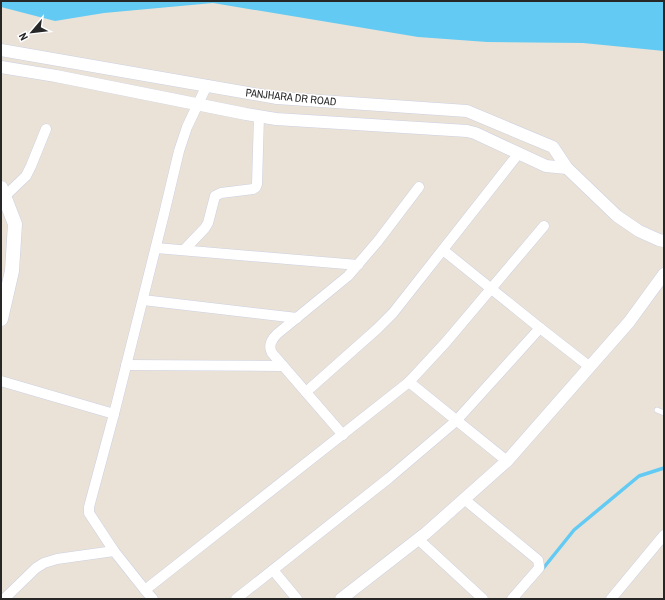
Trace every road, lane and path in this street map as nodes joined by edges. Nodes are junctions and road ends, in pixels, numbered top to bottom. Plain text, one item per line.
1 (1, 50) edge
2 (1, 67) edge
3 (207, 86) junction
4 (198, 105) junction
5 (259, 116) junction
6 (46, 129) dead end
7 (519, 153) junction
8 (567, 168) junction
9 (419, 187) dead end
10 (3, 192) edge
11 (544, 226) dead end
12 (664, 241) edge
13 (156, 248) junction
14 (184, 250) junction
15 (443, 250) junction
16 (358, 265) junction
17 (664, 274) edge
18 (491, 289) junction
19 (143, 300) junction
20 (297, 318) junction
21 (1, 319) edge
22 (540, 328) junction
23 (126, 365) junction
24 (283, 366) junction
25 (590, 367) junction
26 (1, 381) edge
27 (409, 382) junction
28 (306, 392) junction
29 (657, 410) dead end
30 (664, 413) edge
31 (114, 414) junction
32 (456, 421) junction
33 (343, 435) junction
34 (507, 461) junction
35 (464, 499) junction
36 (664, 535) edge
37 (418, 539) junction
38 (114, 550) junction
39 (273, 570) junction
40 (146, 590) junction
41 (4, 599) edge
42 (153, 599) edge
43 (236, 599) edge
44 (298, 599) edge
45 (341, 599) edge
46 (483, 599) edge
47 (512, 599) edge
48 (611, 599) edge

1 - 3 street, PANJHARA DR ROAD
2 - 4 street, PANJHARA DR ROAD
3 - 4 street
3 - 8 street, PANJHARA DR ROAD
4 - 5 street, PANJHARA DR ROAD
4 - 13 street
5 - 7 street, PANJHARA DR ROAD
5 - 14 street
6 - 10 street
7 - 8 street, PANJHARA DR ROAD
7 - 15 street
8 - 12 street, PANJHARA DR ROAD
9 - 16 street
10 - 21 main road
11 - 18 street
13 - 14 street
13 - 19 street
14 - 16 street
15 - 18 street
15 - 28 street
16 - 20 street
17 - 25 street
18 - 22 street
18 - 27 street
19 - 20 street
19 - 23 street
20 - 24 street
22 - 25 street
22 - 32 street
23 - 24 street
23 - 31 street
24 - 28 street
25 - 34 street
26 - 31 street
27 - 32 street
27 - 33 street
28 - 33 street
29 - 30 lane
31 - 38 street
32 - 34 street
32 - 39 street
33 - 40 street
34 - 35 street
35 - 37 street
35 - 47 street
36 - 48 street
37 - 45 street
37 - 46 street
38 - 40 street
38 - 41 street
39 - 43 street
39 - 44 street
40 - 42 street

